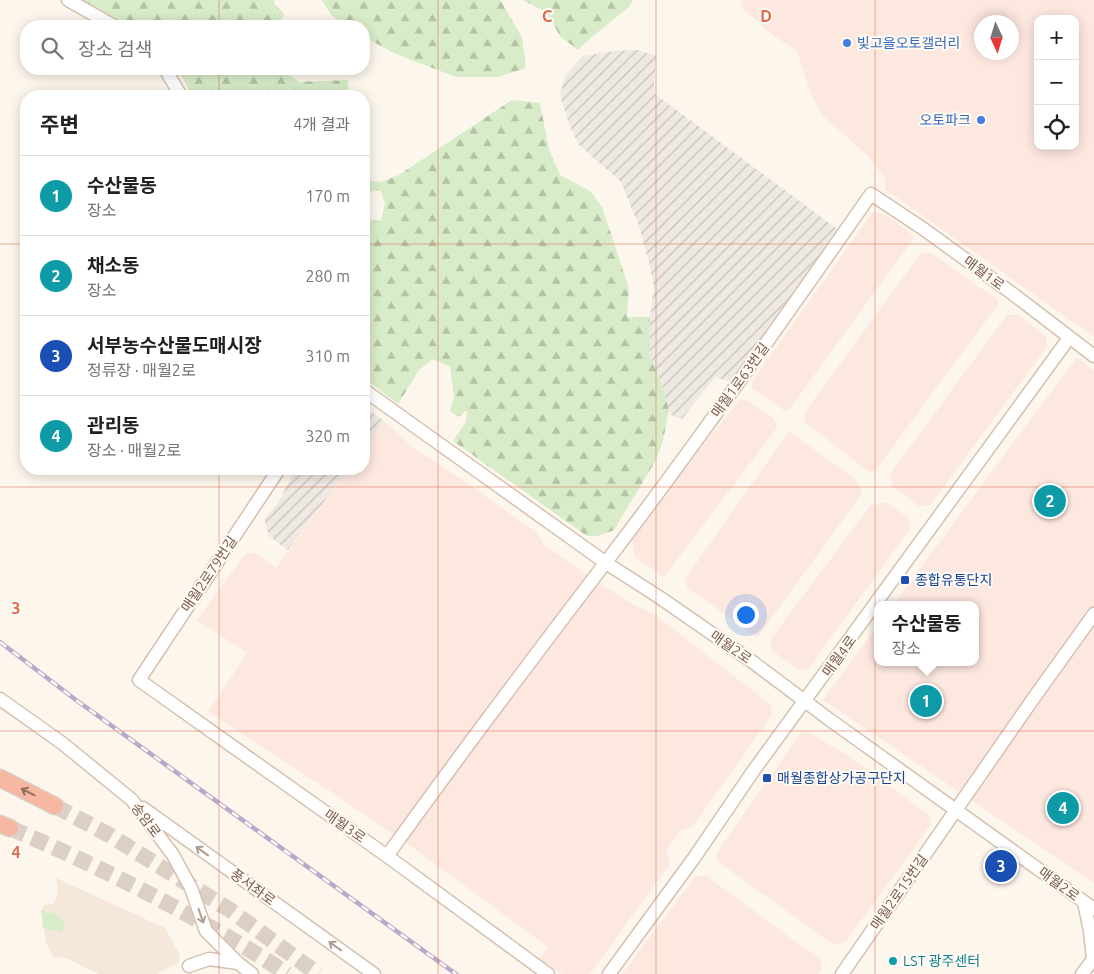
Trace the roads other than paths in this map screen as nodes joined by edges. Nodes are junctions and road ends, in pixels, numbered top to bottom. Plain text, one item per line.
1 (68, 0) edge
2 (103, 20) edge
3 (168, 75) edge
4 (177, 90) edge
5 (871, 194) joint
6 (1069, 338) junction
7 (1094, 356) edge
8 (370, 394) edge
9 (275, 475) edge
10 (606, 563) junction
11 (877, 601) edge
12 (874, 606) edge
13 (1094, 614) edge
14 (140, 680) joint
15 (0, 699) edge
16 (806, 701) junction
17 (0, 778) edge
18 (132, 800) junction
19 (55, 806) tunnel mouth
20 (957, 811) junction
21 (387, 856) junction
22 (1091, 905) edge
23 (1094, 958) edge
24 (238, 963) junction
25 (189, 966) dead end
26 (252, 974) edge
27 (374, 974) edge
28 (548, 974) edge
29 (609, 974) edge
30 (842, 974) edge
31 (1082, 974) edge

1 - 2 street
3 - 4 street
5 - 6 street, 매월1로
5 - 10 street, 매월1로63번길
6 - 7 street, 매월1로
6 - 11 street, 매월4로
8 - 10 street, 매월2로
9 - 14 street, 매월2로79번길
10 - 16 street, 매월2로
10 - 21 street, 매월1로63번길
12 - 16 street, 매월4로
13 - 20 street, 매월2로15번길
14 - 21 street, 매월3로
15 - 18 street, 송암로
16 - 20 street, 매월2로
16 - 29 street, 매월4로
19 -> 17 highway
18 -> 24 street, 송암로
27 -> 18 street, 풍서좌로
20 - 22 street, 매월2로
20 - 30 street, 매월2로15번길
21 - 28 street, 매월3로
22 - 23 street
23 - 31 street
24 - 25 street
24 - 26 street, 송암로

